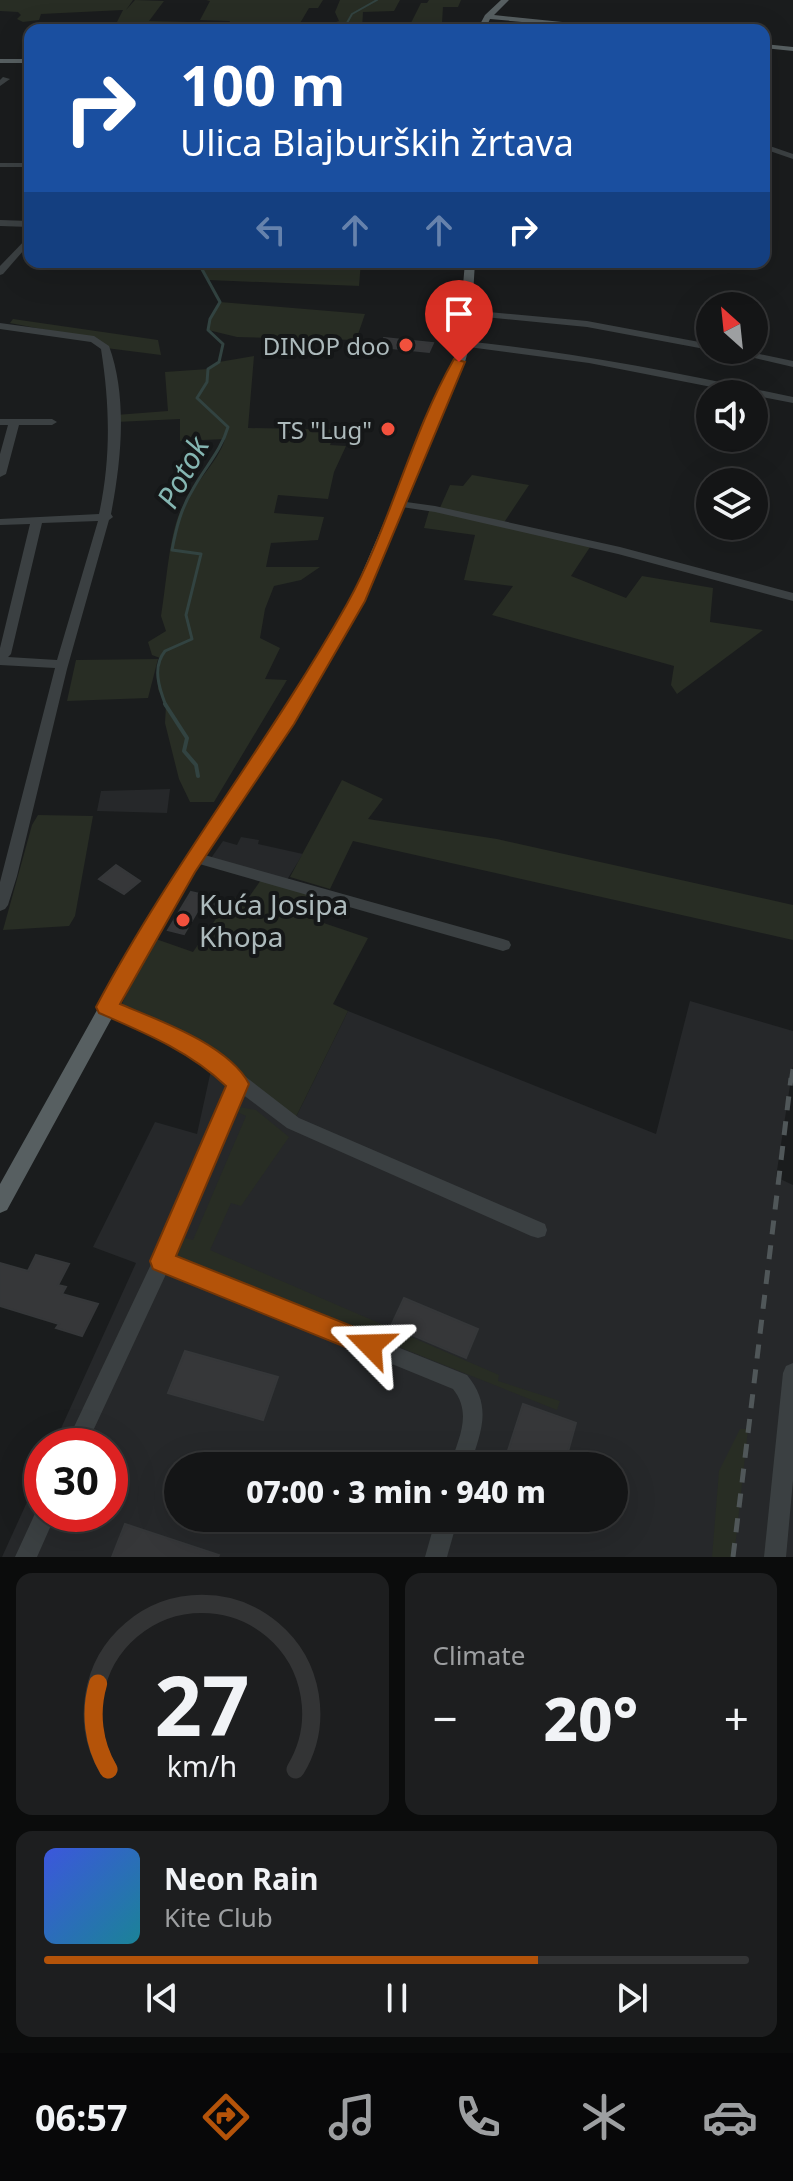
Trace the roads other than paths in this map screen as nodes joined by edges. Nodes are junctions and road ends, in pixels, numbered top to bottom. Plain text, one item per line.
1 (505, 0) edge
2 (490, 14) junction
3 (484, 24) edge
4 (572, 24) edge
5 (770, 47) edge
6 (793, 49) edge
7 (0, 61) edge
8 (24, 61) edge
9 (770, 148) edge
10 (793, 157) edge
11 (0, 165) edge
12 (24, 165) edge
13 (0, 223) edge
14 (24, 224) edge
15 (24, 244) edge
16 (4, 264) edge
17 (470, 268) edge
18 (0, 272) edge
19 (467, 313) junction
20 (0, 326) edge
21 (464, 344) junction
22 (696, 344) edge
23 (768, 359) edge
24 (793, 364) edge
25 (793, 400) edge
26 (0, 422) edge
27 (52, 422) dead end
28 (14, 423) junction
29 (0, 474) edge
30 (399, 504) junction
31 (107, 517) junction
32 (37, 520) junction
33 (0, 522) edge
34 (792, 594) edge
35 (3, 658) edge
36 (63, 664) junction
37 (194, 857) junction
38 (0, 905) edge
39 (503, 945) dead end
40 (107, 1007) junction
41 (238, 1084) junction
42 (0, 1204) edge
43 (538, 1230) dead end
44 (162, 1261) junction
45 (793, 1373) edge
46 (83, 1428) edge
47 (464, 1452) edge
48 (37, 1532) edge
49 (443, 1532) edge
50 (26, 1557) edge
51 (436, 1557) edge
52 (775, 1557) edge

1 - 2 main road
2 - 3 main road
2 - 4 main road
5 - 6 main road
7 - 8 main road
9 - 10 street
11 - 12 street
13 - 14 street
15 - 16 street
16 - 18 street
17 - 19 main road
19 - 21 main road
19 - 22 street
20 - 31 street
21 - 25 street
21 - 30 main road
23 - 24 street
26 - 28 street
27 - 28 street
28 - 29 street
30 - 34 street
30 - 37 main road
31 - 32 street
31 - 36 street
32 - 33 street
32 - 35 street
35 - 36 street
36 - 38 street
37 - 39 street
37 - 40 main road
40 - 41 street
40 - 42 main road
41 - 43 street
41 - 44 street
44 - 46 street
44 - 47 street
45 - 52 street
48 - 50 street
49 - 51 street

